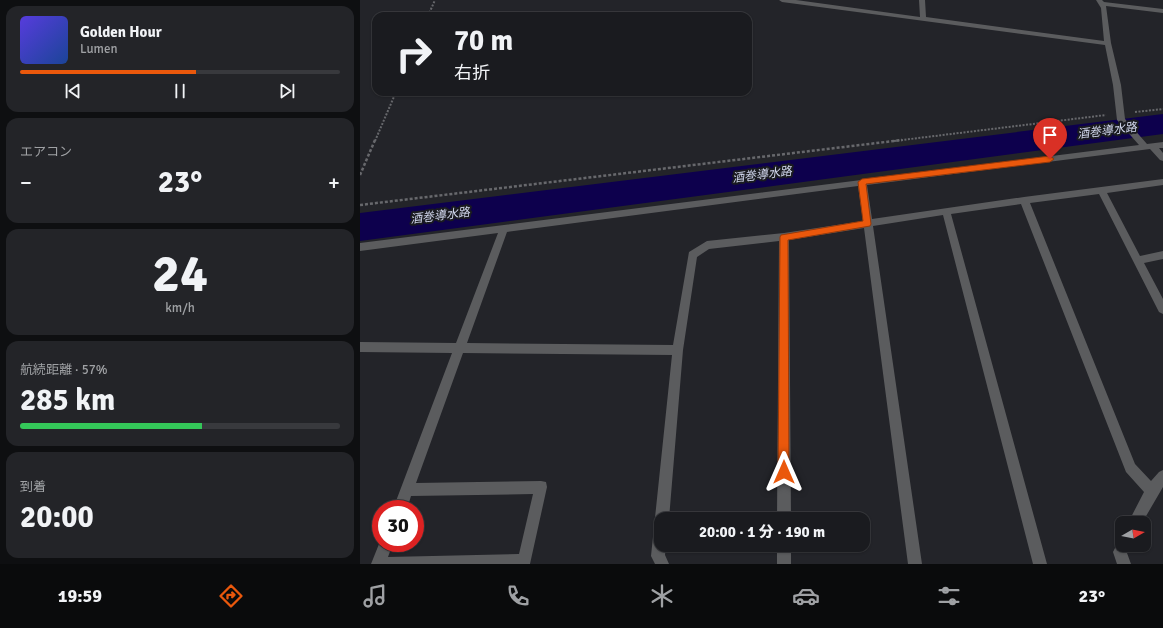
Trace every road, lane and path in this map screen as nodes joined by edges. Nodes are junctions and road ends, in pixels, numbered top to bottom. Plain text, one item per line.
1 (435, 0) edge
2 (782, 0) edge
3 (922, 0) edge
4 (1101, 2) edge
5 (1163, 11) edge
6 (430, 12) edge
7 (923, 19) junction
8 (1108, 43) junction
9 (394, 96) edge
10 (1163, 109) edge
11 (1120, 117) junction
12 (1163, 145) edge
13 (1149, 147) junction
14 (1163, 158) edge
15 (360, 176) edge
16 (862, 182) junction
17 (1163, 182) edge
18 (1102, 191) junction
19 (1024, 200) junction
20 (360, 205) edge
21 (946, 211) junction
22 (867, 224) junction
23 (504, 228) junction
24 (784, 237) junction
25 (360, 247) edge
26 (1163, 255) edge
27 (1138, 260) junction
28 (1163, 309) edge
29 (360, 347) edge
30 (460, 349) junction
31 (678, 350) junction
32 (1163, 476) edge
33 (408, 490) junction
34 (1152, 491) junction
35 (404, 500) edge
36 (663, 512) edge
37 (784, 512) edge
38 (1139, 516) edge
39 (383, 552) edge
40 (658, 552) edge
41 (784, 552) edge
42 (1120, 552) edge
43 (378, 564) edge
44 (662, 564) edge
45 (784, 564) edge
46 (915, 564) edge
47 (1040, 564) edge
48 (1124, 564) edge

1 - 6 path
2 - 7 street
3 - 7 street
4 - 5 street
4 - 8 street
7 - 8 street
8 - 11 street
9 - 15 path
10 - 11 path
11 - 13 street
11 - 20 path
12 - 13 street
13 - 14 street
13 - 16 street
16 - 22 street
16 - 23 street
17 - 18 street
18 - 19 street
18 - 27 street
19 - 21 street
19 - 34 street
21 - 22 street
21 - 47 street
22 - 24 street
22 - 46 street
23 - 25 street
23 - 30 street
24 - 31 street
24 - 37 street
26 - 27 street
27 - 28 street
29 - 30 street
30 - 31 street
30 - 33 street
31 - 36 street
32 - 34 street
33 - 35 street
33 - 43 street
34 - 38 street
39 - 43 street
40 - 44 street
41 - 45 street
42 - 48 street

